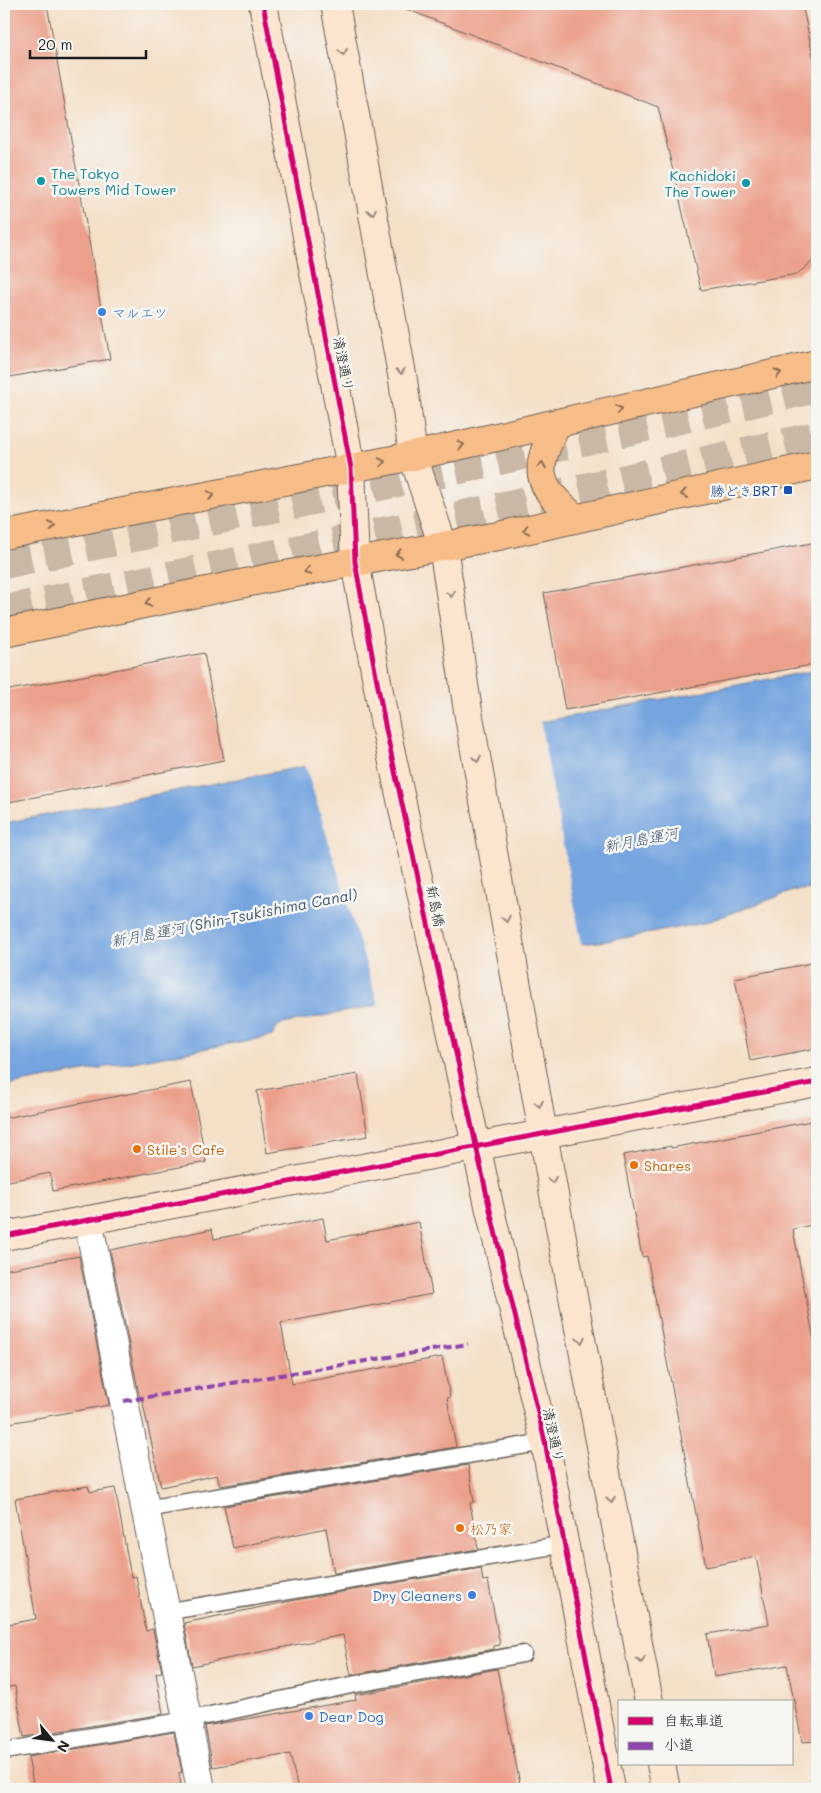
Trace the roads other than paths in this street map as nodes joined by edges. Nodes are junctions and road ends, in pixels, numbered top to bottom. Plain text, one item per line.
1 (263, 4) edge
2 (335, 4) edge
3 (817, 364) edge
4 (557, 423) junction
5 (413, 456) junction
6 (817, 465) edge
7 (351, 468) junction
8 (574, 518) junction
9 (4, 535) edge
10 (443, 546) junction
11 (355, 562) junction
12 (4, 633) edge
13 (386, 730) joint
14 (817, 1082) edge
15 (464, 1087) joint
16 (544, 1132) junction
17 (478, 1146) junction
18 (88, 1220) junction
19 (4, 1236) edge
20 (545, 1442) junction
21 (145, 1509) junction
22 (565, 1544) junction
23 (165, 1612) junction
24 (523, 1654) dead end
25 (649, 1700) edge
26 (187, 1720) junction
27 (4, 1751) edge
28 (661, 1766) edge
29 (200, 1789) edge
30 (611, 1789) edge
31 (666, 1789) edge

1 - 7 street, 清澄通り
2 -> 5 street
4 -> 3 main road
5 -> 4 main road
8 -> 4 main road
7 -> 5 main road
5 - 10 street
6 -> 8 main road
9 -> 7 main road
7 - 11 street, 清澄通り
8 -> 10 main road
10 -> 11 main road
10 -> 16 street
11 -> 12 main road
11 - 13 street, 清澄通り
13 - 15 street, 新島橋
14 - 16 street
15 - 17 street, 清澄通り
16 - 17 street
16 -> 25 street
17 - 18 street
17 - 20 street, 清澄通り
18 - 19 street
18 - 21 street
20 - 21 lane
20 - 22 street, 清澄通り
21 - 23 street
22 - 23 lane
22 - 30 street, 清澄通り
23 - 26 street
24 - 26 lane
26 - 27 lane
26 - 29 street
28 - 31 street

